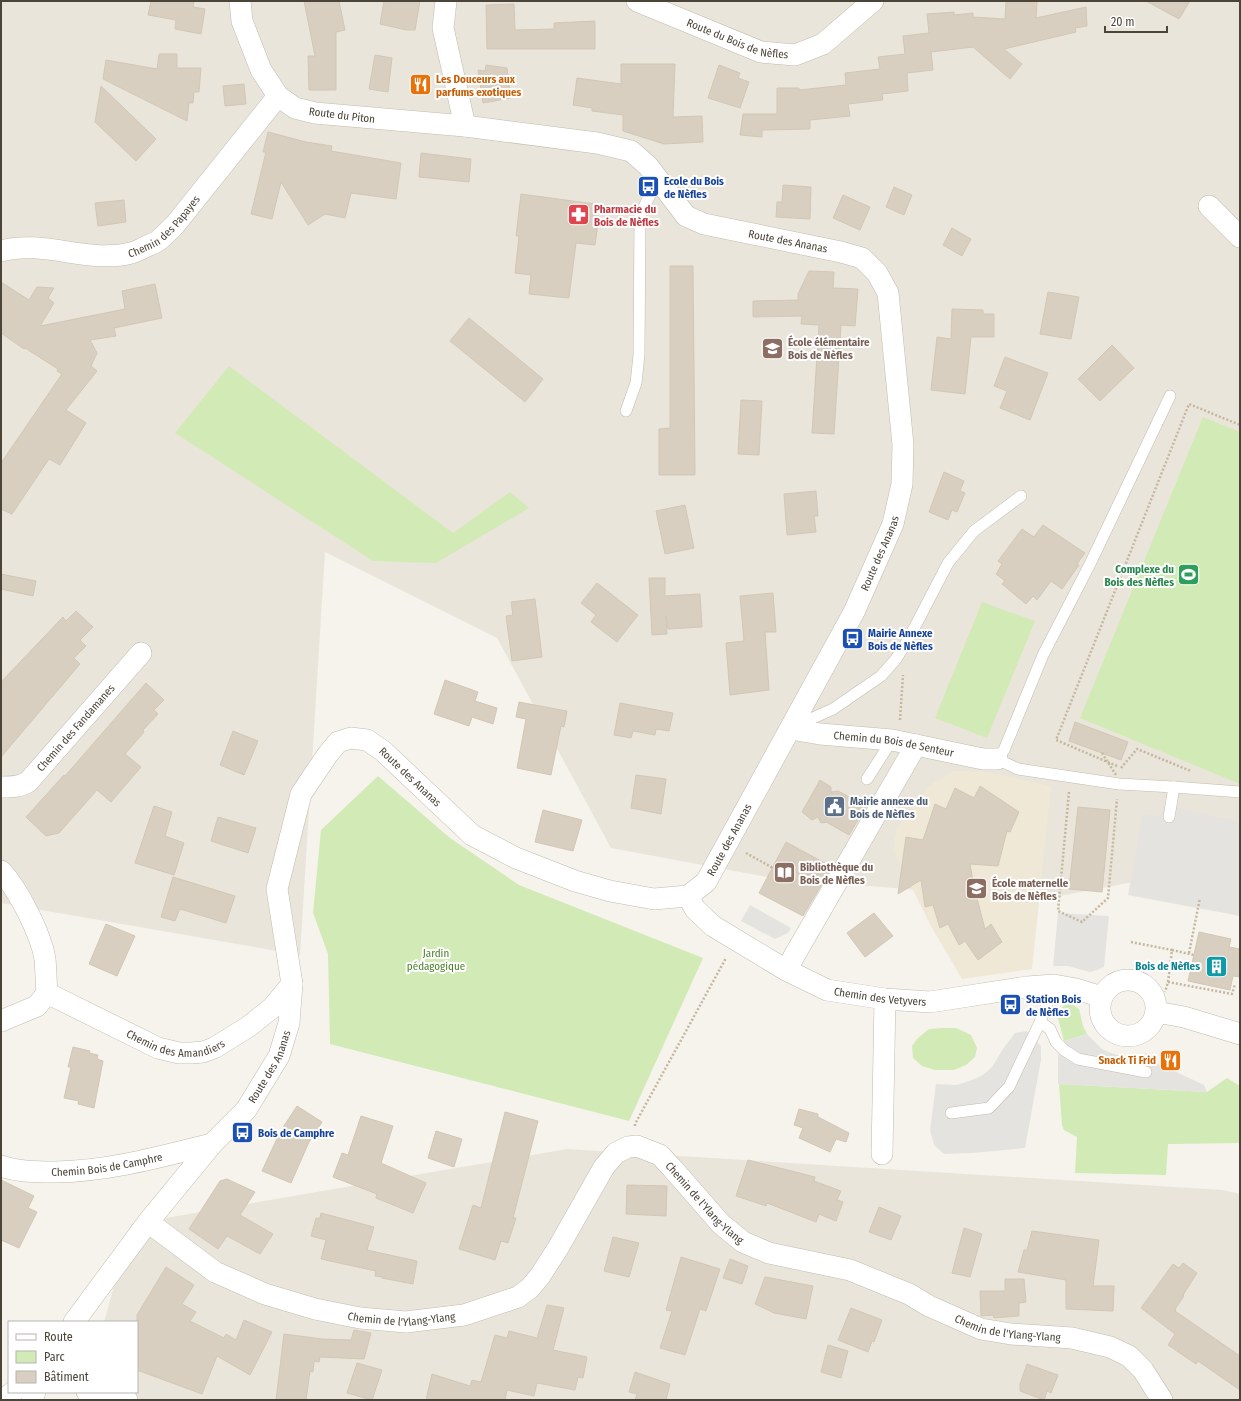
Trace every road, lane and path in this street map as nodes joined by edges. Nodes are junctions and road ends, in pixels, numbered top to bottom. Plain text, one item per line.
1 (240, 1) edge
2 (446, 1) edge
3 (637, 1) edge
4 (874, 1) edge
5 (278, 96) junction
6 (465, 126) junction
7 (660, 181) junction
8 (1209, 206) dead end
9 (1240, 237) edge
10 (1, 251) edge
11 (1170, 396) dead end
12 (626, 411) dead end
13 (1240, 426) edge
14 (1021, 496) dead end
15 (854, 612) junction
16 (141, 653) dead end
17 (898, 656) junction
18 (903, 669) dead end
19 (791, 728) junction
20 (902, 742) junction
21 (1102, 753) dead end
22 (997, 760) junction
23 (1196, 773) dead end
24 (1070, 777) junction
25 (867, 779) dead end
26 (1117, 780) junction
27 (1, 787) edge
28 (1174, 787) junction
29 (1240, 792) edge
30 (1169, 817) dead end
31 (746, 852) dead end
32 (773, 868) dead end
33 (1, 871) edge
34 (688, 896) junction
35 (1200, 898) dead end
36 (1131, 942) dead end
37 (1172, 950) junction
38 (1189, 953) junction
39 (1194, 955) dead end
40 (725, 960) dead end
41 (786, 970) junction
42 (1168, 982) junction
43 (292, 984) junction
44 (1234, 984) dead end
45 (1054, 985) junction
46 (1165, 992) dead end
47 (47, 993) junction
48 (1102, 997) junction
49 (885, 999) junction
50 (1156, 1012) junction
51 (1, 1021) edge
52 (1040, 1022) junction
53 (1240, 1034) edge
54 (1146, 1072) dead end
55 (951, 1113) dead end
56 (212, 1144) junction
57 (637, 1146) junction
58 (882, 1154) dead end
59 (1, 1166) edge
60 (148, 1222) junction
61 (75, 1321) edge
62 (12, 1393) edge
63 (92, 1393) edge
64 (3, 1400) edge
65 (127, 1400) edge
66 (1162, 1400) edge

1 - 5 street, Route du Piton
2 - 6 street
3 - 4 street, Route du Bois de Nèfles
5 - 6 street, Route du Piton
5 - 10 street, Chemin des Papayes
6 - 7 street, Route des Ananas
7 - 12 lane
7 - 15 street, Route des Ananas
8 - 9 street
11 - 22 lane
13 - 23 path
14 - 17 lane
15 - 17 path
15 - 19 street, Route des Ananas
16 - 27 street, Chemin des Fandamanes
17 - 19 lane
18 - 20 path
19 - 20 street, Chemin du Bois de Senteur
19 - 34 street, Route des Ananas
20 - 22 street, Chemin du Bois de Senteur
20 - 25 lane
20 - 41 street
21 - 26 path, bridge
22 - 24 lane
24 - 26 lane
24 - 26 path
26 - 28 lane
28 - 29 lane
28 - 30 lane
31 - 32 path
33 - 47 street
34 - 41 street, Chemin des Vetyvers
34 - 43 street, Route des Ananas
35 - 38 path
36 - 37 path
37 - 38 path
37 - 42 path
38 - 39 path
40 - 57 path
41 - 49 street, Chemin des Vetyvers
42 - 44 path
42 - 46 path
43 - 47 street, Chemin des Amandiers
43 - 56 street, Route des Ananas
45 - 48 street, Chemin des Vetyvers
45 - 49 street, Chemin des Vetyvers
45 - 52 lane
47 - 51 street
48 - 50 street
48 - 50 street
49 - 58 street
50 - 53 street
52 - 54 lane
52 - 55 lane
56 - 59 street, Chemin Bois de Camphre
56 - 60 street, Route des Ananas
57 - 60 street, Chemin de l'Ylang-Ylang
57 - 66 street, Chemin de l'Ylang-Ylang
60 - 61 street, Route des Ananas
62 - 64 street
63 - 65 street

